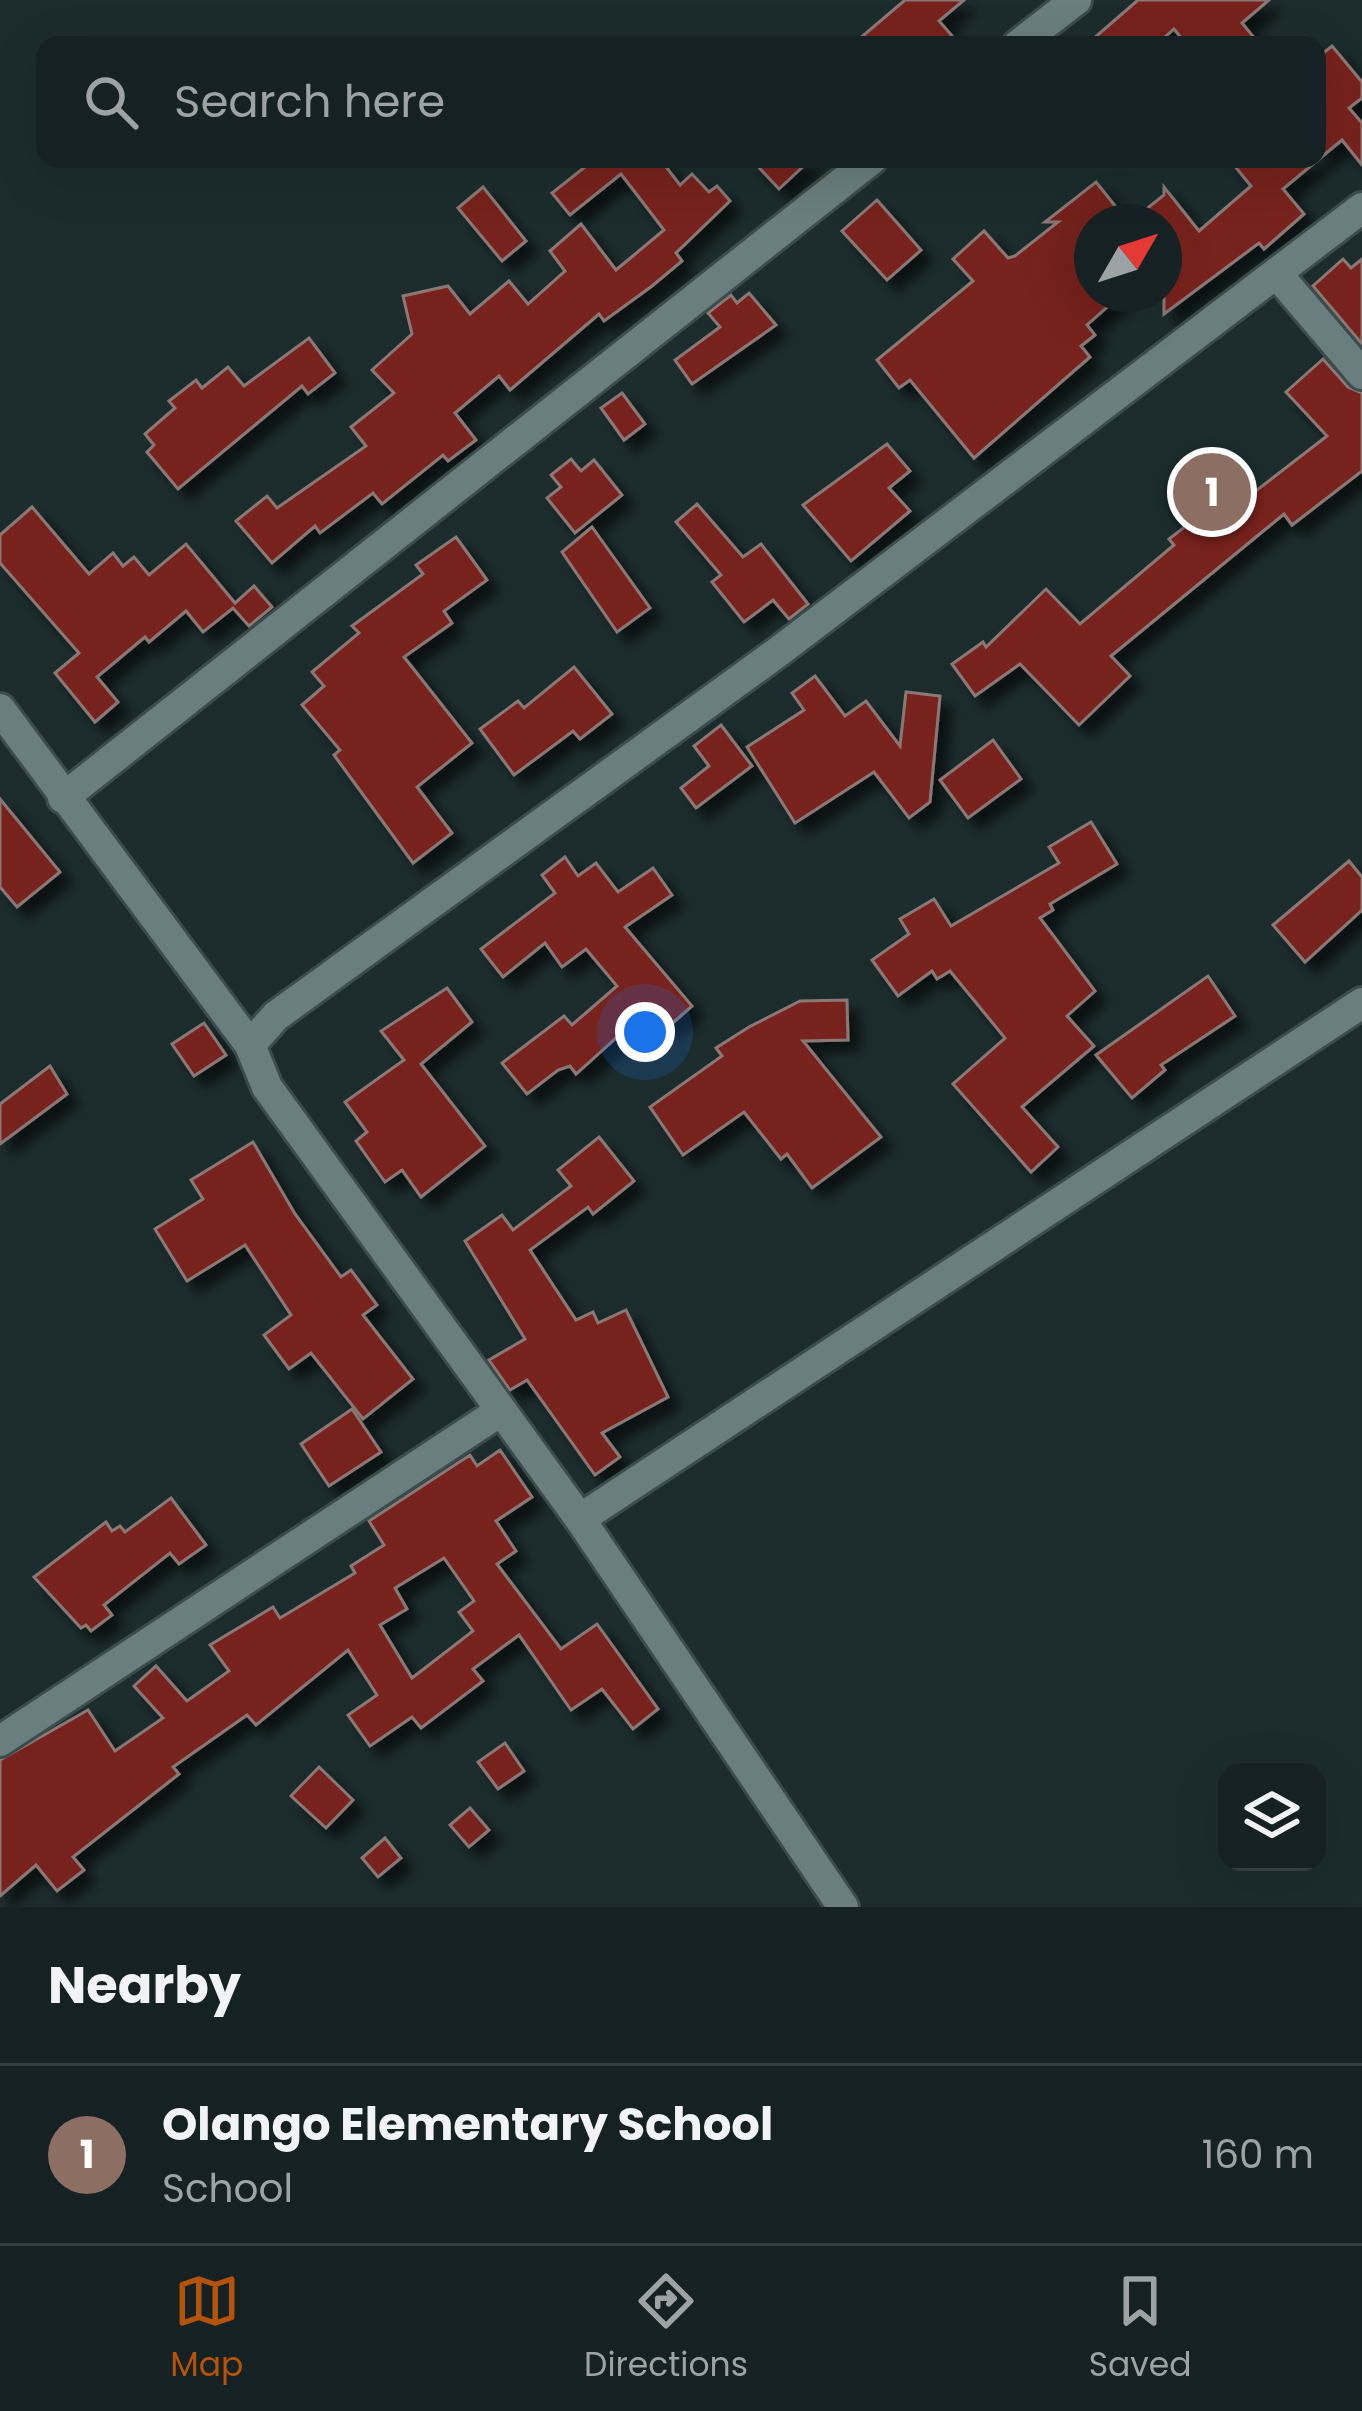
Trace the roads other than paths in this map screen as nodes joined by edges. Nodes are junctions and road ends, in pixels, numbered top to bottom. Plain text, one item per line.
1 (1076, 0) edge
2 (1030, 36) edge
3 (861, 168) edge
4 (1362, 208) edge
5 (1277, 274) junction
6 (1362, 374) edge
7 (0, 709) edge
8 (63, 798) junction
9 (1362, 1003) edge
10 (250, 1045) junction
11 (499, 1412) junction
12 (580, 1519) junction
13 (0, 1741) edge
14 (843, 1907) edge

1 - 2 street
3 - 8 street
4 - 5 street
5 - 6 street
5 - 10 street
7 - 8 street
8 - 10 street
9 - 12 street
10 - 11 street
11 - 12 street
11 - 13 street
12 - 14 street

